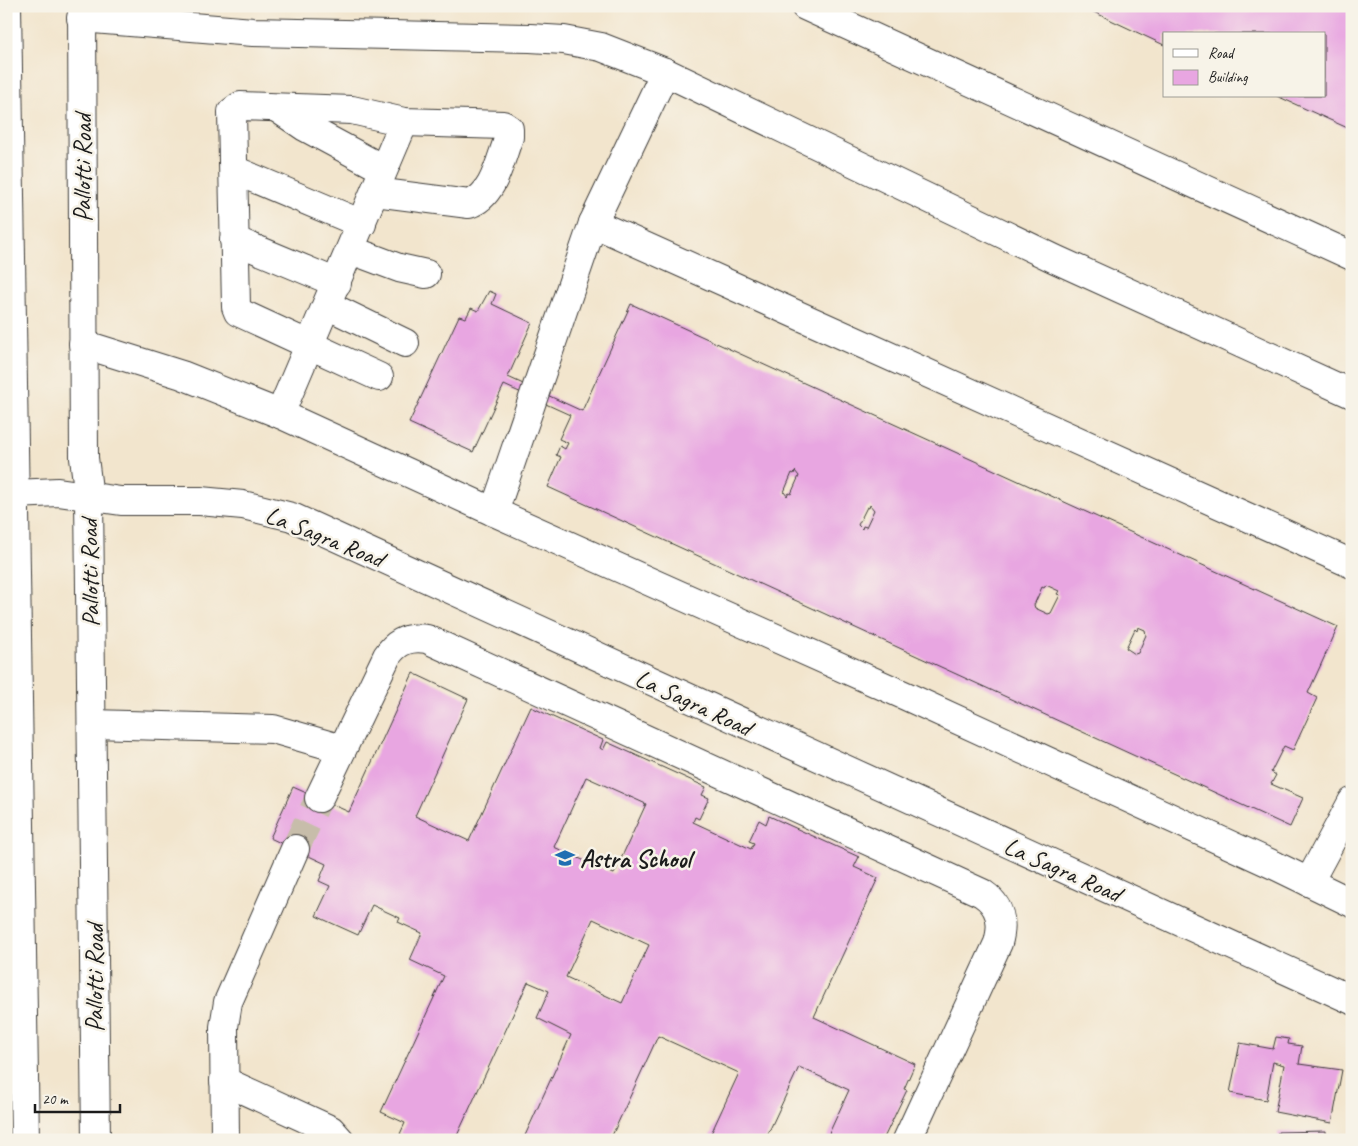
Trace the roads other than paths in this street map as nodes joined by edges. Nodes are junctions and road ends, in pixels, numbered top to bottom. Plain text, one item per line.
1 (7, 6) edge
2 (805, 6) edge
3 (81, 12) edge
4 (665, 72) junction
5 (277, 108) junction
6 (404, 122) junction
7 (234, 170) junction
8 (379, 180) junction
9 (593, 223) junction
10 (362, 224) junction
11 (234, 240) junction
12 (351, 250) junction
13 (1352, 256) edge
14 (426, 274) dead end
15 (332, 294) junction
16 (405, 343) dead end
17 (83, 344) junction
18 (310, 346) junction
19 (379, 377) dead end
20 (1352, 394) edge
21 (280, 414) junction
22 (15, 494) junction
23 (89, 497) junction
24 (494, 512) junction
25 (1352, 564) edge
26 (92, 724) junction
27 (342, 750) junction
28 (319, 798) tunnel mouth
29 (1352, 802) edge
30 (295, 849) tunnel mouth
31 (1309, 882) junction
32 (1352, 903) edge
33 (1352, 1000) edge
34 (224, 1082) junction
35 (25, 1140) edge
36 (96, 1140) edge
37 (225, 1140) edge
38 (340, 1140) edge
39 (907, 1140) edge

1 - 22 street
2 - 13 street
3 - 4 street
3 - 17 street, Pallotti Road
4 - 9 street
4 - 20 street
5 - 6 street
5 - 7 street
5 - 8 street
6 - 8 street
6 - 8 street
7 - 10 street
7 - 11 street
8 - 10 street
9 - 24 street
9 - 25 street
10 - 12 street
11 - 15 street
11 - 18 street
12 - 14 street
12 - 15 street
15 - 16 street
15 - 18 street
17 - 21 street
17 - 23 street, Pallotti Road
18 - 19 street
18 - 21 street
21 - 24 street
22 - 23 street, La Sagra Road
22 - 35 street
23 - 26 street, Pallotti Road
23 - 33 street, La Sagra Road
24 - 31 street
26 - 27 street
26 - 36 street, Pallotti Road
27 - 28 street
27 - 39 street
29 - 31 street
30 - 34 street
31 - 32 street
34 - 37 street
34 - 38 street

